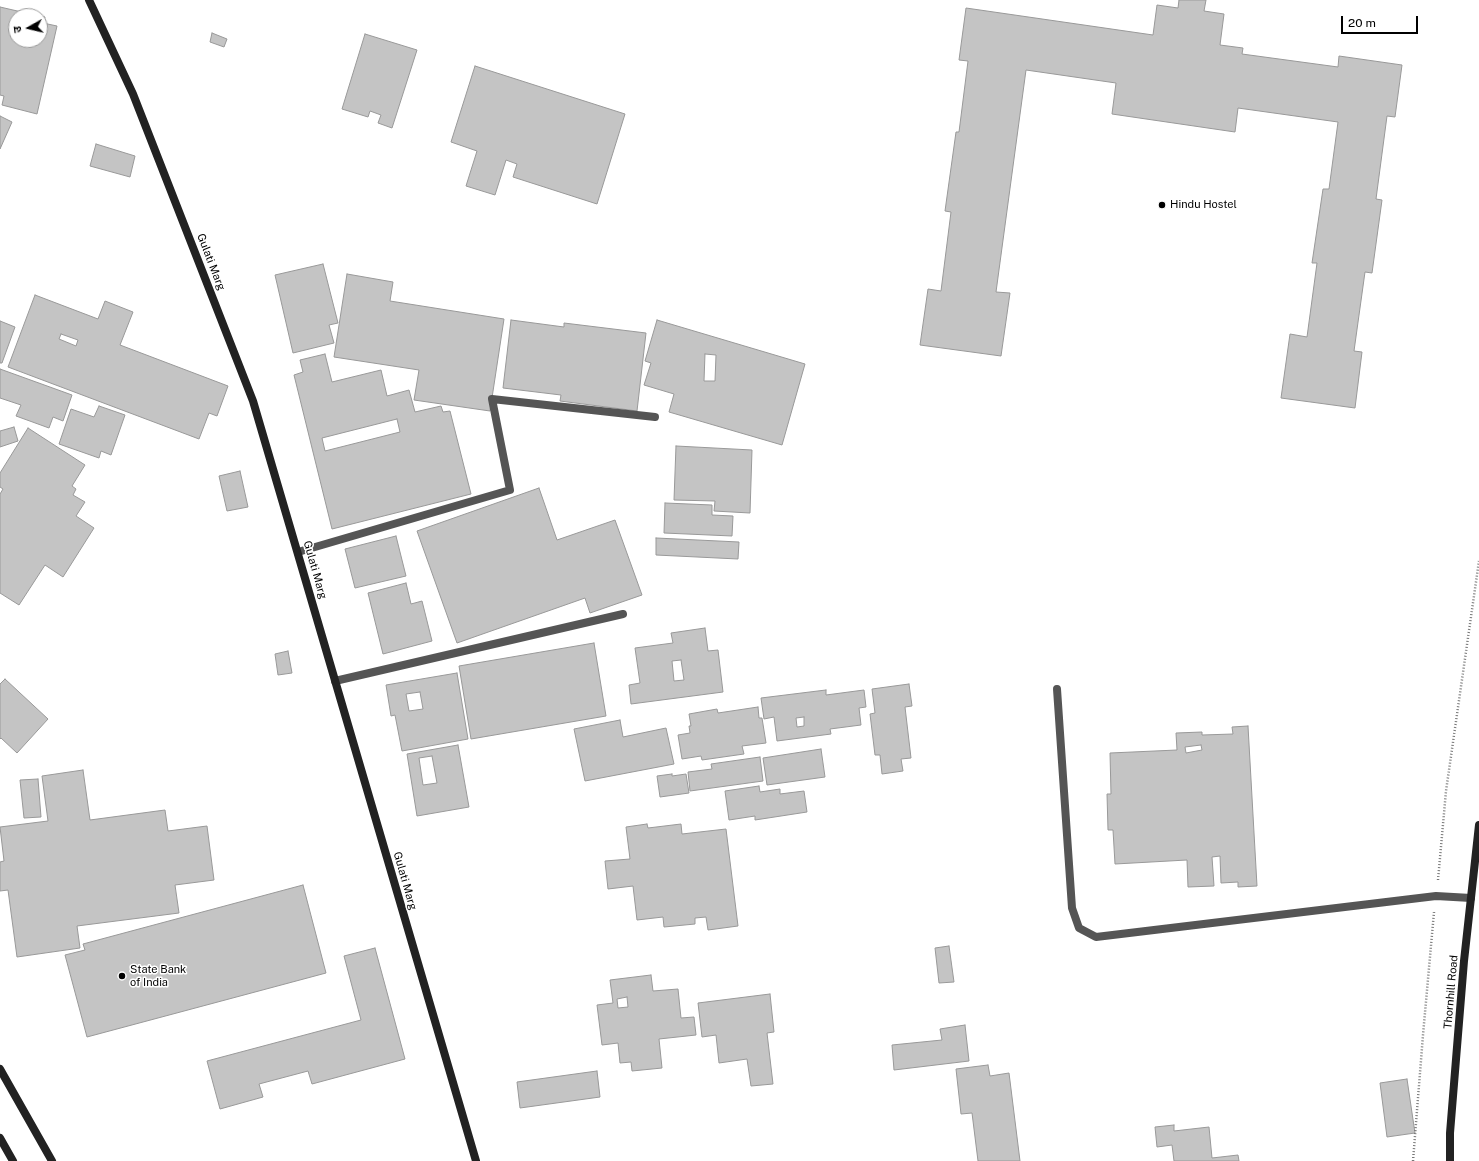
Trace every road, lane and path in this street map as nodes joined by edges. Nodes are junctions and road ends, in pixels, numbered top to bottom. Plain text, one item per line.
1 (89, 0) edge
2 (655, 417) dead end
3 (298, 552) junction
4 (1479, 561) edge
5 (623, 614) dead end
6 (335, 681) junction
7 (1057, 689) dead end
8 (1479, 825) edge
9 (1436, 896) junction
10 (1471, 898) junction
11 (0, 1069) edge
12 (0, 1138) edge
13 (14, 1161) edge
14 (52, 1161) edge
15 (476, 1161) edge
16 (1413, 1161) edge
17 (1450, 1161) edge

1 - 3 street, Gulati Marg
2 - 3 street
3 - 6 street, Gulati Marg
4 - 9 path
5 - 6 street
6 - 15 street, Gulati Marg
7 - 9 street
8 - 10 street, Thornhill Road
9 - 10 street
9 - 16 path
10 - 17 street, Thornhill Road
11 - 14 street
12 - 13 street

